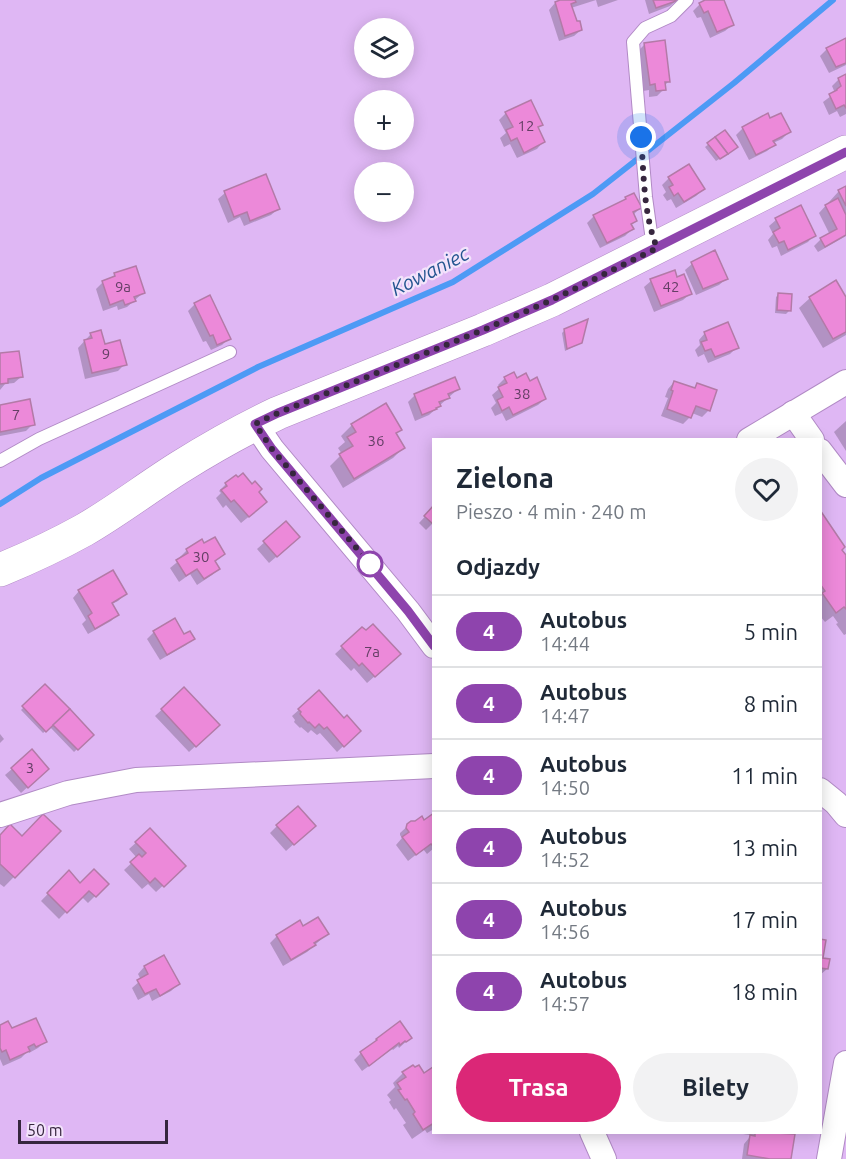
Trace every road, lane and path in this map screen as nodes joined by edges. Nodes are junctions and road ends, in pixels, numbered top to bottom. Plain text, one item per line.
1 (687, 0) edge
2 (846, 152) edge
3 (657, 248) junction
4 (230, 352) dead end
5 (846, 382) edge
6 (793, 413) junction
7 (255, 424) junction
8 (752, 438) edge
9 (811, 438) edge
10 (822, 454) edge
11 (0, 461) edge
12 (846, 485) edge
13 (0, 570) edge
14 (432, 643) edge
15 (432, 766) edge
16 (822, 792) edge
17 (0, 815) edge
18 (846, 815) edge
19 (846, 1063) edge
20 (593, 1134) edge
21 (604, 1159) edge
22 (829, 1159) edge

1 - 3 lane
2 - 3 street
3 - 7 street
4 - 11 lane
5 - 6 street
6 - 8 street
6 - 9 street
7 - 13 street
7 - 14 street
10 - 12 street
15 - 17 street
16 - 18 street
19 - 22 street
20 - 21 street

